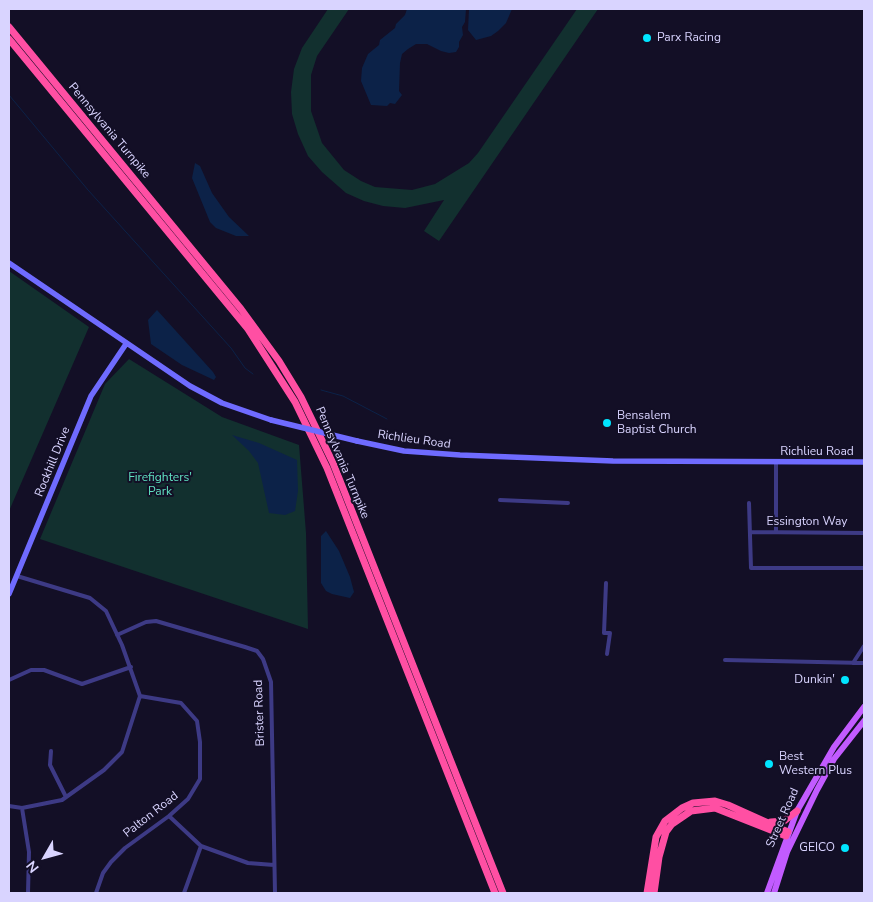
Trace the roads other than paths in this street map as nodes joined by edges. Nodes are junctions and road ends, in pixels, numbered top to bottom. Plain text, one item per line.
1 (9, 27) edge
2 (9, 39) edge
3 (9, 263) edge
4 (126, 344) junction
5 (776, 462) junction
6 (864, 462) edge
7 (500, 500) dead end
8 (568, 503) dead end
9 (749, 503) dead end
10 (750, 532) junction
11 (776, 532) junction
12 (864, 533) edge
13 (864, 568) edge
14 (17, 576) junction
15 (606, 583) dead end
16 (9, 594) edge
17 (117, 635) junction
18 (864, 646) edge
19 (606, 654) dead end
20 (725, 660) dead end
21 (853, 663) junction
22 (864, 663) edge
23 (130, 667) junction
24 (9, 680) edge
25 (140, 696) junction
26 (864, 707) edge
27 (864, 721) edge
28 (51, 751) dead end
29 (66, 797) junction
30 (9, 806) edge
31 (22, 808) junction
32 (797, 810) junction
33 (169, 816) junction
34 (762, 820) junction
35 (789, 835) junction
36 (201, 846) junction
37 (274, 865) junction
38 (28, 893) edge
39 (96, 893) edge
40 (184, 893) edge
41 (275, 893) edge
42 (495, 893) edge
43 (505, 893) edge
44 (647, 893) edge
45 (654, 893) edge
46 (766, 893) edge
47 (774, 893) edge

1 - 43 highway, Pennsylvania Turnpike
2 - 42 highway, Pennsylvania Turnpike
3 - 4 main road, Richlieu Road
4 - 5 main road, Richlieu Road, bridge
4 - 14 main road, Rockhill Drive
5 - 6 main road, Richlieu Road
5 - 11 street
7 - 8 street
9 - 10 street
10 - 11 street, Essington Way
10 - 13 street
11 - 12 street, Essington Way
14 - 16 main road, Rockhill Drive
14 - 17 street
15 - 19 street
17 - 23 street
17 - 37 street, Brister Road
18 - 21 street
20 - 21 street
21 - 22 street
23 - 24 street
23 - 25 street
25 - 29 street
25 - 33 street, Palton Road
26 - 32 main road, Street Road
27 - 35 main road, Street Road
28 - 29 street
29 - 31 street
30 - 31 street
31 - 38 street
32 - 34 highway
32 - 35 main road, Street Road
33 - 36 street
33 - 39 street, Palton Road
34 - 35 highway
34 - 44 highway
35 - 45 highway
35 - 46 main road, Street Road
35 - 47 main road, Street Road
36 - 37 street
36 - 40 street
37 - 41 street, Brister Road

